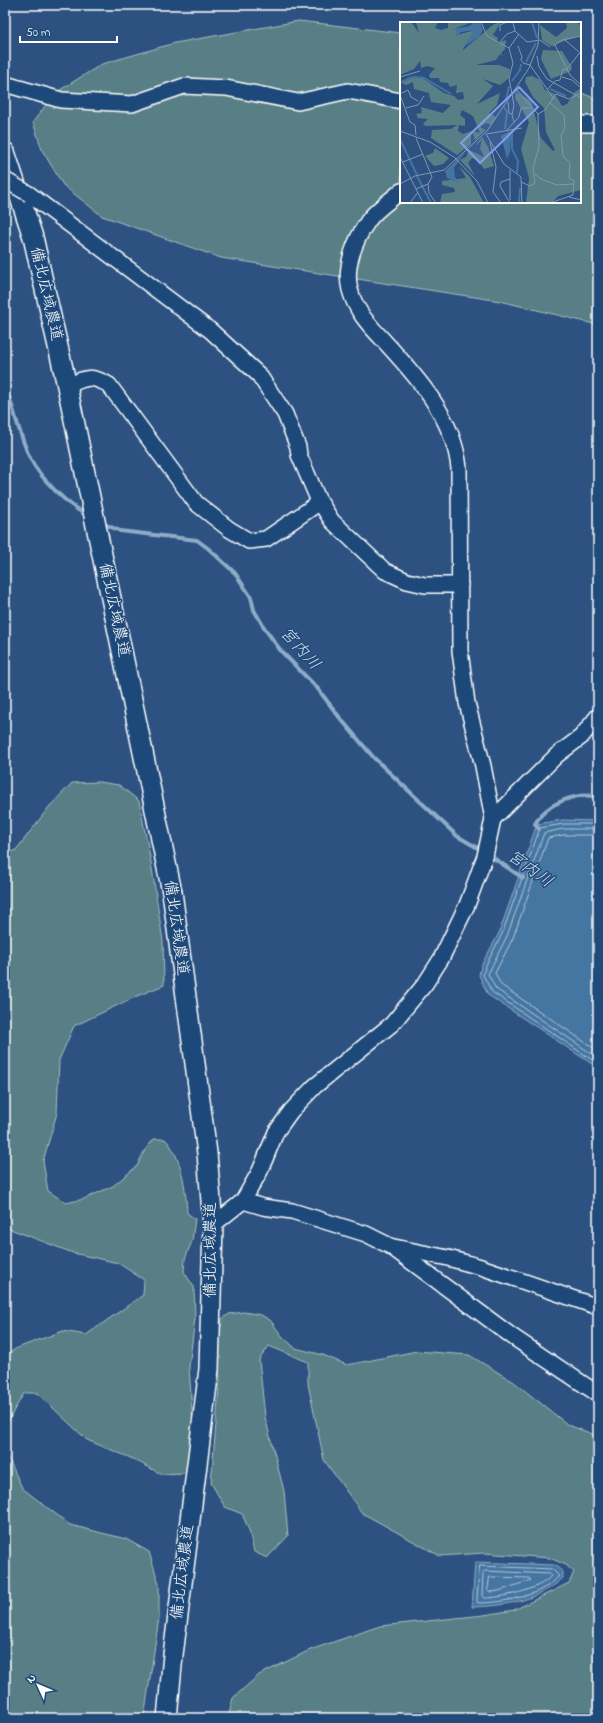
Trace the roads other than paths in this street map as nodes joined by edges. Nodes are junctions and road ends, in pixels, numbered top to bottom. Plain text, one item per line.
1 (5, 84) edge
2 (400, 101) edge
3 (581, 124) edge
4 (598, 124) edge
5 (5, 152) edge
6 (5, 180) edge
7 (400, 191) edge
8 (67, 386) junction
9 (320, 502) junction
10 (460, 585) junction
11 (598, 716) edge
12 (493, 819) junction
13 (243, 1201) junction
14 (213, 1224) junction
15 (390, 1246) junction
16 (598, 1307) edge
17 (598, 1394) edge
18 (167, 1718) edge

1 - 2 street
3 - 4 street
5 - 8 street, 備北広域農道
6 - 9 street, bridge
7 - 10 street
8 - 9 street
8 - 14 street, 備北広域農道
9 - 10 street
10 - 12 street
11 - 12 street
12 - 13 street
13 - 14 street
13 - 15 street
14 - 18 street, 備北広域農道
15 - 16 street
15 - 17 street

